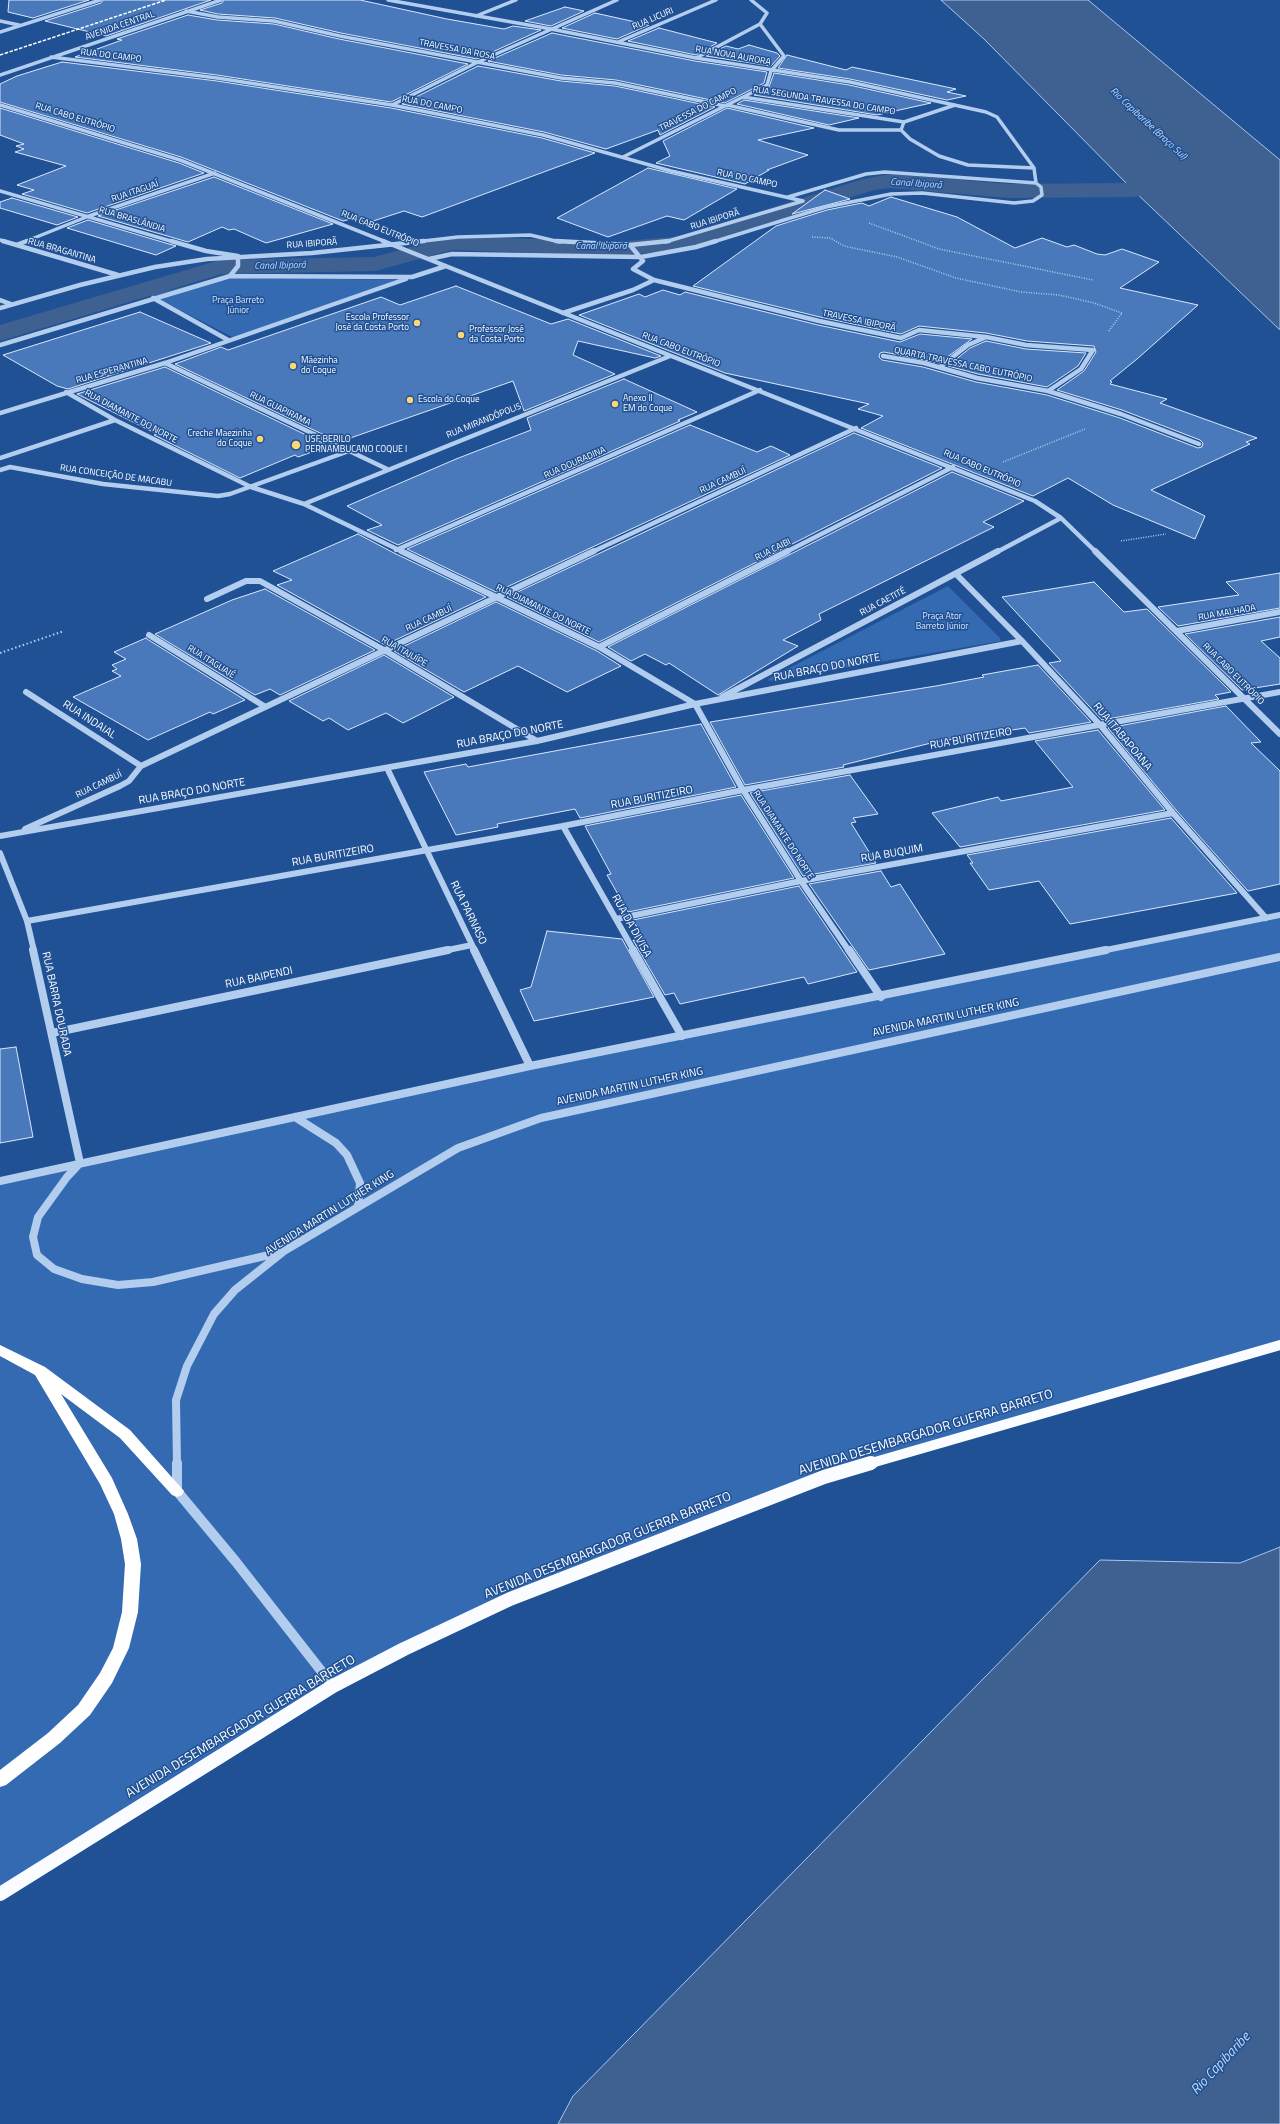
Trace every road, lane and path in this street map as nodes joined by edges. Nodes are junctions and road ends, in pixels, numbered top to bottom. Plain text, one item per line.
1 (100, 0) edge
2 (222, 0) edge
3 (388, 0) edge
4 (516, 0) edge
5 (617, 0) edge
6 (716, 0) edge
7 (751, 0) edge
8 (186, 11) junction
9 (476, 16) junction
10 (0, 21) edge
11 (760, 24) junction
12 (20, 26) junction
13 (551, 29) junction
14 (0, 32) edge
15 (618, 42) junction
16 (51, 57) junction
17 (696, 58) junction
18 (478, 62) junction
19 (771, 71) junction
20 (0, 75) edge
21 (743, 97) junction
22 (0, 105) edge
23 (392, 105) junction
24 (955, 105) junction
25 (726, 106) junction
26 (904, 122) junction
27 (901, 130) junction
28 (623, 157) junction
29 (1034, 168) junction
30 (215, 173) junction
31 (1036, 183) junction
32 (0, 191) edge
33 (788, 197) junction
34 (803, 201) joint
35 (89, 216) junction
36 (868, 223) dead end
37 (806, 236) dead end
38 (0, 240) edge
39 (392, 244) junction
40 (16, 245) junction
41 (631, 245) junction
42 (238, 256) junction
43 (640, 256) junction
44 (429, 259) junction
45 (446, 266) junction
46 (120, 276) junction
47 (230, 276) junction
48 (412, 277) junction
49 (654, 280) junction
50 (1093, 280) dead end
51 (153, 298) junction
52 (0, 300) edge
53 (12, 304) junction
54 (0, 308) edge
55 (563, 312) junction
56 (986, 337) junction
57 (228, 340) junction
58 (0, 345) edge
59 (1093, 350) junction
60 (670, 356) junction
61 (883, 356) dead end
62 (165, 363) junction
63 (940, 367) junction
64 (760, 390) junction
65 (1048, 391) junction
66 (66, 392) junction
67 (0, 413) edge
68 (1121, 414) junction
69 (115, 420) junction
70 (856, 428) junction
71 (1199, 444) dead end
72 (349, 451) junction
73 (0, 460) edge
74 (10, 467) junction
75 (953, 467) junction
76 (387, 468) junction
77 (0, 470) edge
78 (973, 475) junction
79 (251, 487) junction
80 (304, 504) junction
81 (1061, 518) junction
82 (1166, 534) dead end
83 (1090, 546) junction
84 (396, 550) junction
85 (956, 574) junction
86 (496, 597) junction
87 (207, 599) dead end
88 (1280, 612) edge
89 (64, 631) dead end
90 (1177, 631) junction
91 (149, 635) dead end
92 (1022, 640) junction
93 (599, 647) junction
94 (384, 650) junction
95 (0, 653) edge
96 (26, 692) dead end
97 (1280, 692) edge
98 (1244, 698) junction
99 (714, 701) junction
100 (695, 704) junction
101 (264, 706) junction
102 (1101, 726) junction
103 (1280, 734) edge
104 (537, 741) junction
105 (141, 766) junction
106 (387, 768) junction
107 (743, 790) junction
108 (1173, 812) junction
109 (563, 826) junction
110 (16, 833) junction
111 (0, 836) edge
112 (426, 850) junction
113 (0, 854) edge
114 (801, 881) junction
115 (1280, 915) edge
116 (1266, 918) junction
117 (616, 919) junction
118 (27, 921) junction
119 (472, 945) junction
120 (1280, 957) edge
121 (881, 997) junction
122 (52, 1033) junction
123 (682, 1036) junction
124 (530, 1066) junction
125 (295, 1117) junction
126 (80, 1163) junction
127 (0, 1180) edge
128 (358, 1206) junction
129 (284, 1251) junction
130 (1280, 1345) edge
131 (0, 1350) edge
132 (40, 1371) junction
133 (177, 1491) junction
134 (333, 1686) junction
135 (0, 1780) edge
136 (0, 1894) edge

1 - 12 street
2 - 8 street, AVENIDA CENTRAL
3 - 9 street, RUA NOVA AURORA
4 - 9 street
5 - 13 street
6 - 15 street, RUA LICURI
7 - 11 street
8 - 16 street, AVENIDA CENTRAL
8 - 18 street, TRAVESSA DA ROSA
9 - 13 street, RUA NOVA AURORA
10 - 12 street
11 - 17 street
11 - 19 street, TRAVESSA DO CAMPO
12 - 14 street
13 - 15 street, RUA NOVA AURORA
13 - 18 street
15 - 17 street, RUA NOVA AURORA
16 - 20 street, AVENIDA CENTRAL
16 - 23 street, RUA DO CAMPO
17 - 19 street, RUA NOVA AURORA
18 - 23 street
18 - 25 street, TRAVESSA DA ROSA
19 - 21 street, TRAVESSA DO CAMPO
19 - 24 street, RUA NOVA AURORA
21 - 25 street, TRAVESSA DO CAMPO
21 - 26 street, RUA SEGUNDA TRAVESSA DO CAMPO
22 - 30 street, RUA CABO EUTRÓPIO
23 - 28 street, RUA DO CAMPO
24 - 26 street
24 - 29 street, RUA NOVA AURORA
25 - 27 street, TRAVESSA DA ROSA
25 - 28 street, TRAVESSA DO CAMPO
26 - 27 street
27 - 29 street
28 - 33 street, RUA DO CAMPO
29 - 31 street, RUA NOVA AURORA
30 - 35 street, RUA ITAGUAÍ
30 - 39 street, RUA CABO EUTRÓPIO
31 - 33 street
31 - 43 street
32 - 35 street, RUA BRASLÂNDIA
33 - 34 street, RUA DO CAMPO
34 - 41 street, RUA IBIPORÃ
35 - 40 street, RUA ITAGUAÍ
35 - 42 street, RUA BRASLÂNDIA
36 - 50 path
37 - 59 path
38 - 40 street, RUA BRAGANTINA
39 - 41 street, RUA IBIPORÃ
39 - 42 street, RUA IBIPORÃ
39 - 44 street, RUA CABO EUTRÓPIO
40 - 46 street, RUA BRAGANTINA
41 - 43 street
42 - 46 street, RUA IBIPORÃ
42 - 47 street
43 - 44 street
43 - 49 street, TRAVESSA IBIPORÃ
44 - 45 street, RUA CABO EUTRÓPIO
45 - 48 street
45 - 55 street, RUA CABO EUTRÓPIO
46 - 53 street, RUA IBIPORÃ
47 - 48 street
47 - 51 street
48 - 57 street, RUA ESPERANTINA
49 - 55 street
49 - 56 street, TRAVESSA IBIPORÃ
51 - 57 street
51 - 58 street
52 - 53 street
53 - 54 street, RUA IBIPORÃ
55 - 60 street, RUA CABO EUTRÓPIO
56 - 59 street, TRAVESSA IBIPORÃ
56 - 63 street
57 - 62 street, RUA ESPERANTINA
59 - 65 street
60 - 64 street, RUA CABO EUTRÓPIO
60 - 76 street, RUA MIRANDÓPOLIS
61 - 63 street, QUARTA TRAVESSA CABO EUTRÓPIO
62 - 66 street, RUA ESPERANTINA
62 - 72 street, RUA GUAPIRAMA
63 - 65 street, QUARTA TRAVESSA CABO EUTRÓPIO
64 - 70 street, RUA CABO EUTRÓPIO
64 - 84 street, RUA DOURADINA
65 - 68 street, QUARTA TRAVESSA CABO EUTRÓPIO
66 - 67 street, RUA ESPERANTINA
66 - 69 street, RUA DIAMANTE DO NORTE
68 - 71 street, QUARTA TRAVESSA CABO EUTRÓPIO
68 - 78 path
69 - 73 street
69 - 79 street, RUA DIAMANTE DO NORTE
70 - 75 street, RUA CABO EUTRÓPIO
70 - 86 street, RUA CAMBUÍ
72 - 76 street, RUA GUAPIRAMA
72 - 79 street
73 - 74 street
74 - 77 street, RUA CONCEIÇÃO DE MACABU
74 - 79 street, RUA CONCEIÇÃO DE MACABU
75 - 78 street, RUA CABO EUTRÓPIO
75 - 93 street, RUA CAIBI
76 - 80 street, RUA MIRANDÓPOLIS
78 - 81 street, RUA CABO EUTRÓPIO
79 - 80 street, RUA DIAMANTE DO NORTE
80 - 84 street, RUA DIAMANTE DO NORTE
81 - 83 street, RUA CABO EUTRÓPIO
81 - 85 street, RUA CAETITÉ
82 - 83 path
83 - 90 street, RUA CABO EUTRÓPIO
84 - 86 street, RUA DIAMANTE DO NORTE
85 - 92 street, RUA ITABAPOANA
85 - 99 street, RUA CAETITÉ
86 - 93 street, RUA DIAMANTE DO NORTE
86 - 94 street, RUA CAMBUÍ
87 - 94 street, RUA ITAJUÍPE
88 - 90 street, RUA MALHADA
89 - 95 path
90 - 98 street, RUA CABO EUTRÓPIO
91 - 101 street, RUA ITAGUAJÉ
92 - 99 street, RUA BRAÇO DO NORTE
92 - 102 street, RUA ITABAPOANA
93 - 100 street, RUA DIAMANTE DO NORTE
94 - 101 street, RUA CAMBUÍ
94 - 104 street, RUA ITAJUÍPE
96 - 105 street, RUA INDAIAL
97 - 98 street, RUA BURITIZEIRO
98 - 102 street, RUA BURITIZEIRO
98 - 103 street, RUA CABO EUTRÓPIO
99 - 100 street, RUA BRAÇO DO NORTE
100 - 104 street, RUA BRAÇO DO NORTE
100 - 107 street, RUA DIAMANTE DO NORTE
101 - 105 street, RUA CAMBUÍ
102 - 107 street, RUA BURITIZEIRO
102 - 108 street, RUA ITABAPOANA
104 - 106 street, RUA BRAÇO DO NORTE
105 - 110 street, RUA CAMBUÍ
106 - 110 street, RUA BRAÇO DO NORTE
106 - 112 street, RUA PARNASO
107 - 109 street, RUA BURITIZEIRO
107 - 114 street, RUA DIAMANTE DO NORTE
108 - 114 street, RUA BUQUIM
108 - 116 street, RUA ITABAPOANA
109 - 112 street, RUA BURITIZEIRO
109 - 117 street, RUA DA DIVISA
110 - 111 street, RUA BRAÇO DO NORTE
112 - 118 street, RUA BURITIZEIRO
112 - 119 street, RUA PARNASO
113 - 118 street, RUA BARRA DOURADA
114 - 117 street, RUA BUQUIM
114 - 121 street, RUA DIAMANTE DO NORTE
115 - 116 street
116 - 121 street
117 - 123 street, RUA DA DIVISA
118 - 122 street, RUA BARRA DOURADA
119 - 122 street, RUA BAIPENDI
119 - 124 street, RUA PARNASO
120 - 128 street, AVENIDA MARTIN LUTHER KING
121 - 123 street
122 - 126 street, RUA BARRA DOURADA
123 - 124 street
124 - 125 street
125 - 126 street
125 - 128 street
126 - 127 street
126 - 129 street
128 - 129 street, AVENIDA MARTIN LUTHER KING
129 - 133 street, AVENIDA MARTIN LUTHER KING
130 - 134 main road, AVENIDA DESEMBARGADOR GUERRA BARRETO
131 - 132 highway
132 - 133 highway
132 - 135 highway
133 - 134 street
134 - 136 main road, AVENIDA DESEMBARGADOR GUERRA BARRETO

